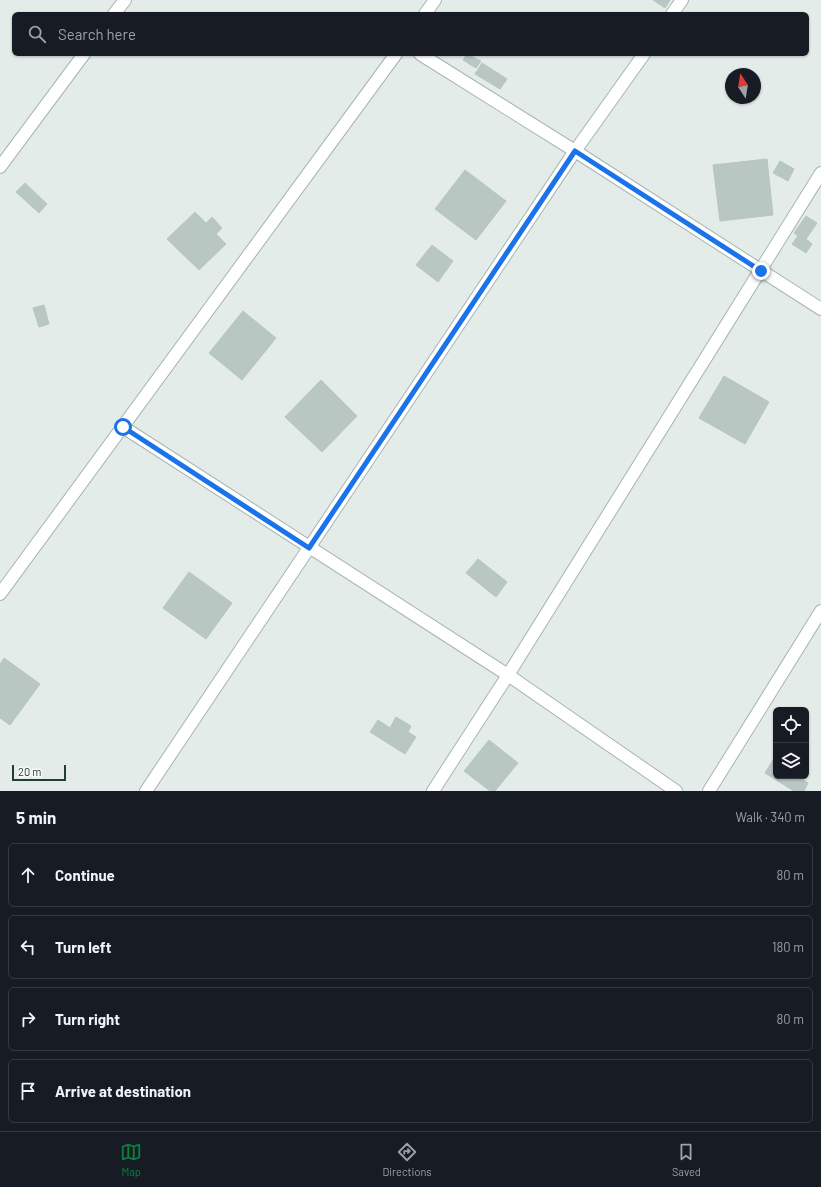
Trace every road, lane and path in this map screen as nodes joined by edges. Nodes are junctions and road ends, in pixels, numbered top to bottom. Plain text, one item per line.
1 (124, 0) edge
2 (435, 0) edge
3 (682, 0) edge
4 (115, 12) edge
5 (426, 12) edge
6 (673, 12) edge
7 (83, 56) edge
8 (395, 56) edge
9 (423, 56) edge
10 (643, 56) edge
11 (575, 151) junction
12 (0, 167) edge
13 (821, 173) edge
14 (761, 271) junction
15 (821, 309) edge
16 (123, 427) junction
17 (309, 548) junction
18 (0, 594) edge
19 (821, 611) edge
20 (508, 675) junction
21 (146, 791) edge
22 (433, 791) edge
23 (676, 791) edge
24 (709, 791) edge

1 - 4 street
2 - 5 street
3 - 6 street
7 - 12 street
8 - 16 street
9 - 11 street
10 - 11 street
11 - 14 street
11 - 17 street
13 - 14 street
14 - 15 street
14 - 20 street
16 - 17 street
16 - 18 street
17 - 20 street
17 - 21 street
19 - 24 street
20 - 22 street
20 - 23 street

